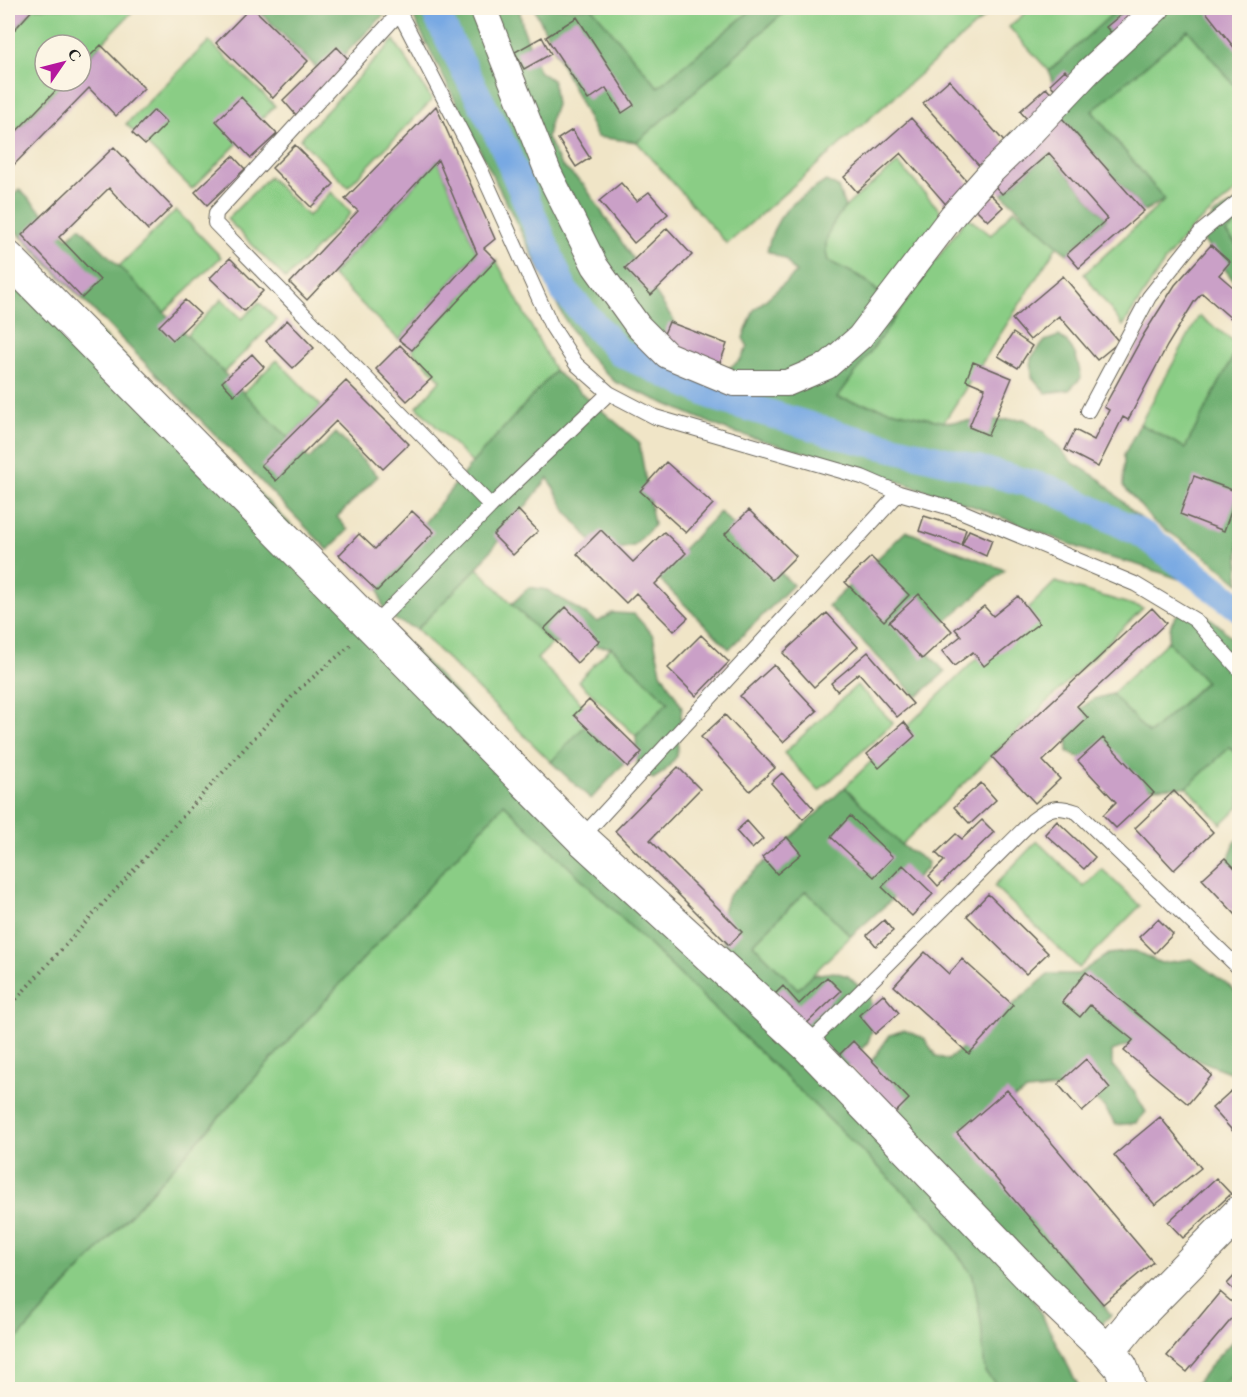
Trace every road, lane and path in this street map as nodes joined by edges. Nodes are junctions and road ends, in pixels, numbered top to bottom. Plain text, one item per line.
1 (483, 8) edge
2 (1157, 8) edge
3 (398, 10) edge
4 (1239, 200) edge
5 (8, 258) edge
6 (609, 393) junction
7 (1088, 411) dead end
8 (899, 493) junction
9 (491, 506) junction
10 (372, 627) junction
11 (1239, 670) edge
12 (581, 838) junction
13 (1239, 969) edge
14 (8, 1008) edge
15 (807, 1045) junction
16 (1239, 1212) edge
17 (1108, 1352) junction
18 (1129, 1389) edge

1 - 2 street
3 - 6 lane
3 - 9 lane
4 - 7 lane
5 - 10 street
6 - 8 lane
6 - 9 lane
8 - 11 lane
8 - 12 lane
9 - 10 lane
10 - 12 street
10 - 14 path
12 - 15 street
13 - 15 lane
15 - 17 street
16 - 17 street
17 - 18 street

